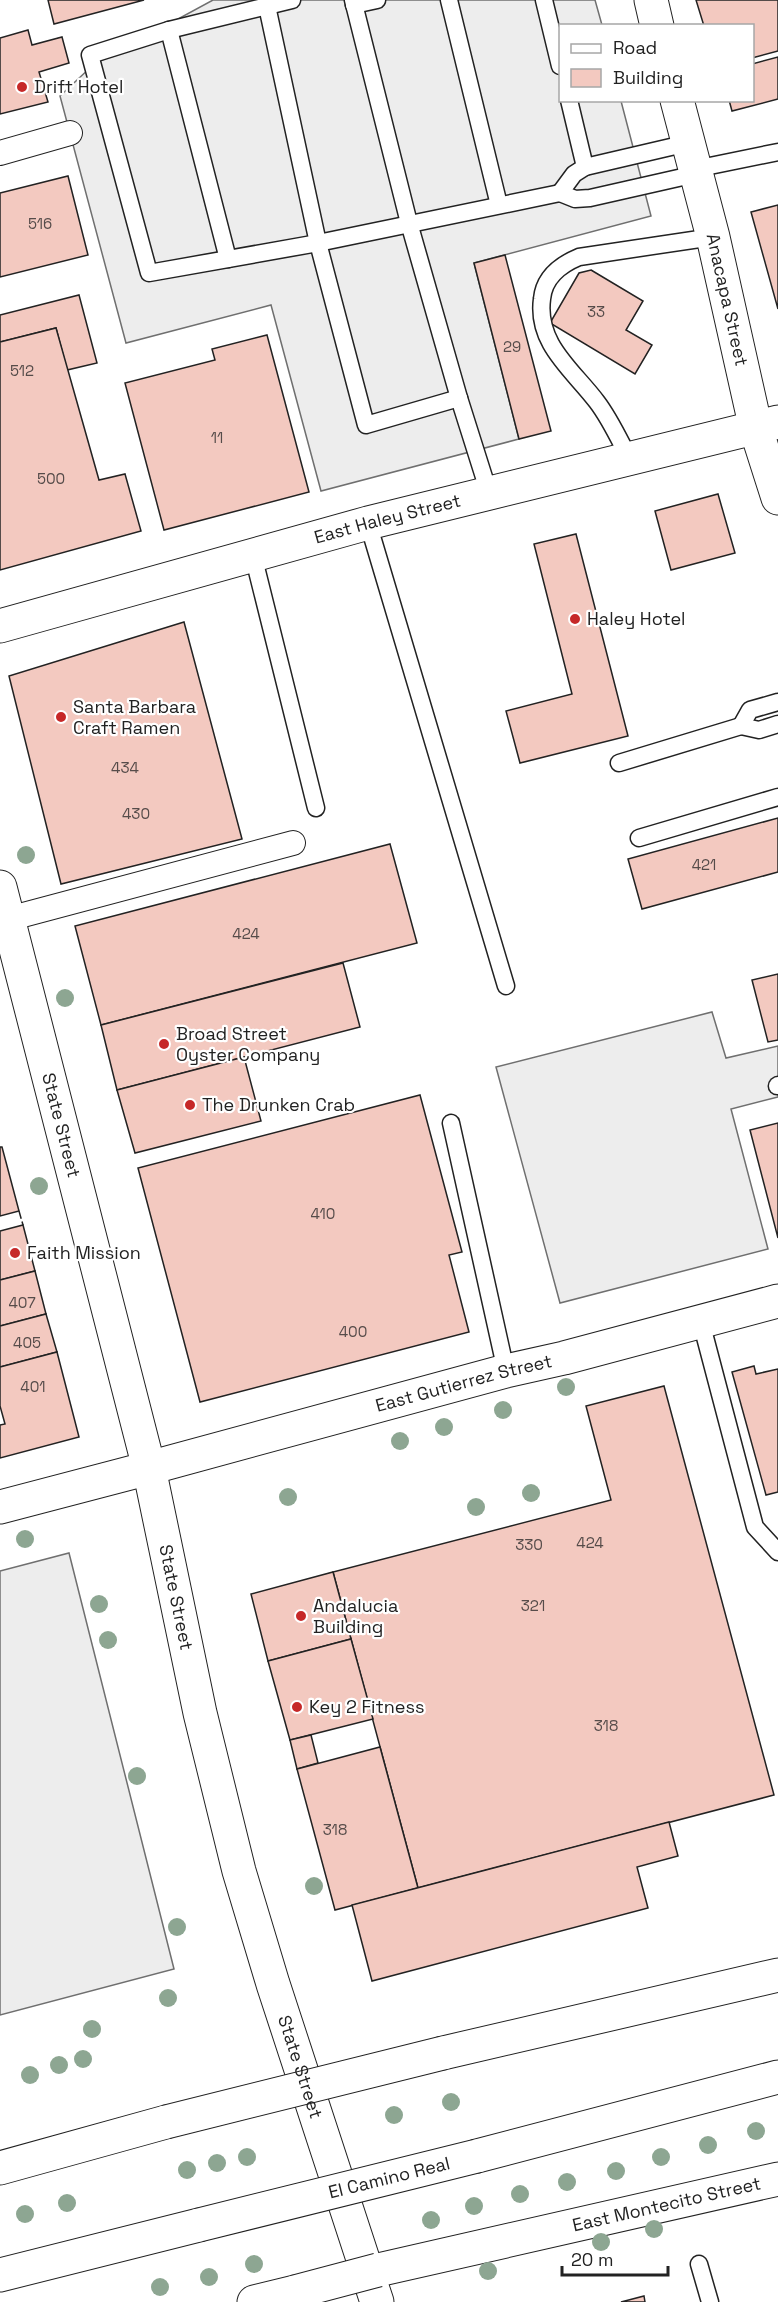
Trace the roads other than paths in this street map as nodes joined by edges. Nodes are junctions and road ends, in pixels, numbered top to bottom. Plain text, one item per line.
1 (292, 0) edge
2 (377, 0) edge
3 (449, 0) edge
4 (544, 0) edge
5 (651, 0) edge
6 (354, 3) edge
7 (267, 6) junction
8 (657, 24) edge
9 (169, 30) junction
10 (559, 58) edge
11 (569, 102) edge
12 (678, 102) edge
13 (70, 133) dead end
14 (778, 152) edge
15 (0, 153) edge
16 (693, 162) junction
17 (585, 167) junction
18 (560, 193) junction
19 (499, 205) junction
20 (409, 223) junction
21 (713, 237) junction
22 (318, 243) junction
23 (228, 259) junction
24 (459, 398) junction
25 (767, 426) edge
26 (629, 458) junction
27 (489, 494) junction
28 (778, 498) edge
29 (368, 523) junction
30 (253, 555) junction
31 (0, 626) edge
32 (778, 702) edge
33 (778, 724) edge
34 (741, 726) junction
35 (619, 763) dead end
36 (778, 797) edge
37 (316, 808) dead end
38 (639, 838) dead end
39 (293, 843) dead end
40 (0, 887) edge
41 (8, 919) junction
42 (506, 987) dead end
43 (451, 1123) dead end
44 (778, 1301) edge
45 (701, 1322) junction
46 (506, 1371) junction
47 (149, 1468) junction
48 (0, 1507) edge
49 (778, 1552) edge
50 (778, 1976) edge
51 (778, 2077) edge
52 (0, 2168) edge
53 (778, 2179) edge
54 (699, 2264) dead end
55 (0, 2275) edge
56 (254, 2302) edge
57 (377, 2302) edge
58 (710, 2302) edge

1 - 7 lane
2 - 6 lane
3 - 19 lane
4 - 10 lane
5 - 8 main road
6 - 20 lane
7 - 9 lane
7 - 22 lane
9 - 23 lane
9 - 23 lane
11 - 17 lane
12 - 16 main road, Anacapa Street
13 - 15 street
14 - 16 lane
16 - 17 lane
16 - 18 lane
16 - 21 main road, Anacapa Street
17 - 18 lane
18 - 19 lane
19 - 20 lane
20 - 22 lane
20 - 24 lane
21 - 25 main road, Anacapa Street
21 - 26 lane
22 - 23 lane
22 - 24 lane
24 - 27 lane
25 - 26 main road, East Haley Street
25 - 28 main road, Anacapa Street
26 - 27 main road, East Haley Street
27 - 29 main road, East Haley Street
29 - 30 main road, East Haley Street
29 - 42 lane
30 - 31 main road, East Haley Street
30 - 37 lane
32 - 34 lane
33 - 34 lane
34 - 35 lane
36 - 38 lane
39 - 41 street
40 - 41 main road, State Street
41 - 47 main road, State Street
43 - 46 lane
44 - 45 main road, East Gutierrez Street
45 - 46 main road, East Gutierrez Street
45 - 49 lane
46 - 47 main road, East Gutierrez Street
47 - 48 main road, East Gutierrez Street
47 - 57 main road, State Street
50 - 52 main road, bridge
51 - 55 main road, El Camino Real, bridge
53 - 56 main road, East Montecito Street, bridge
54 - 58 lane

